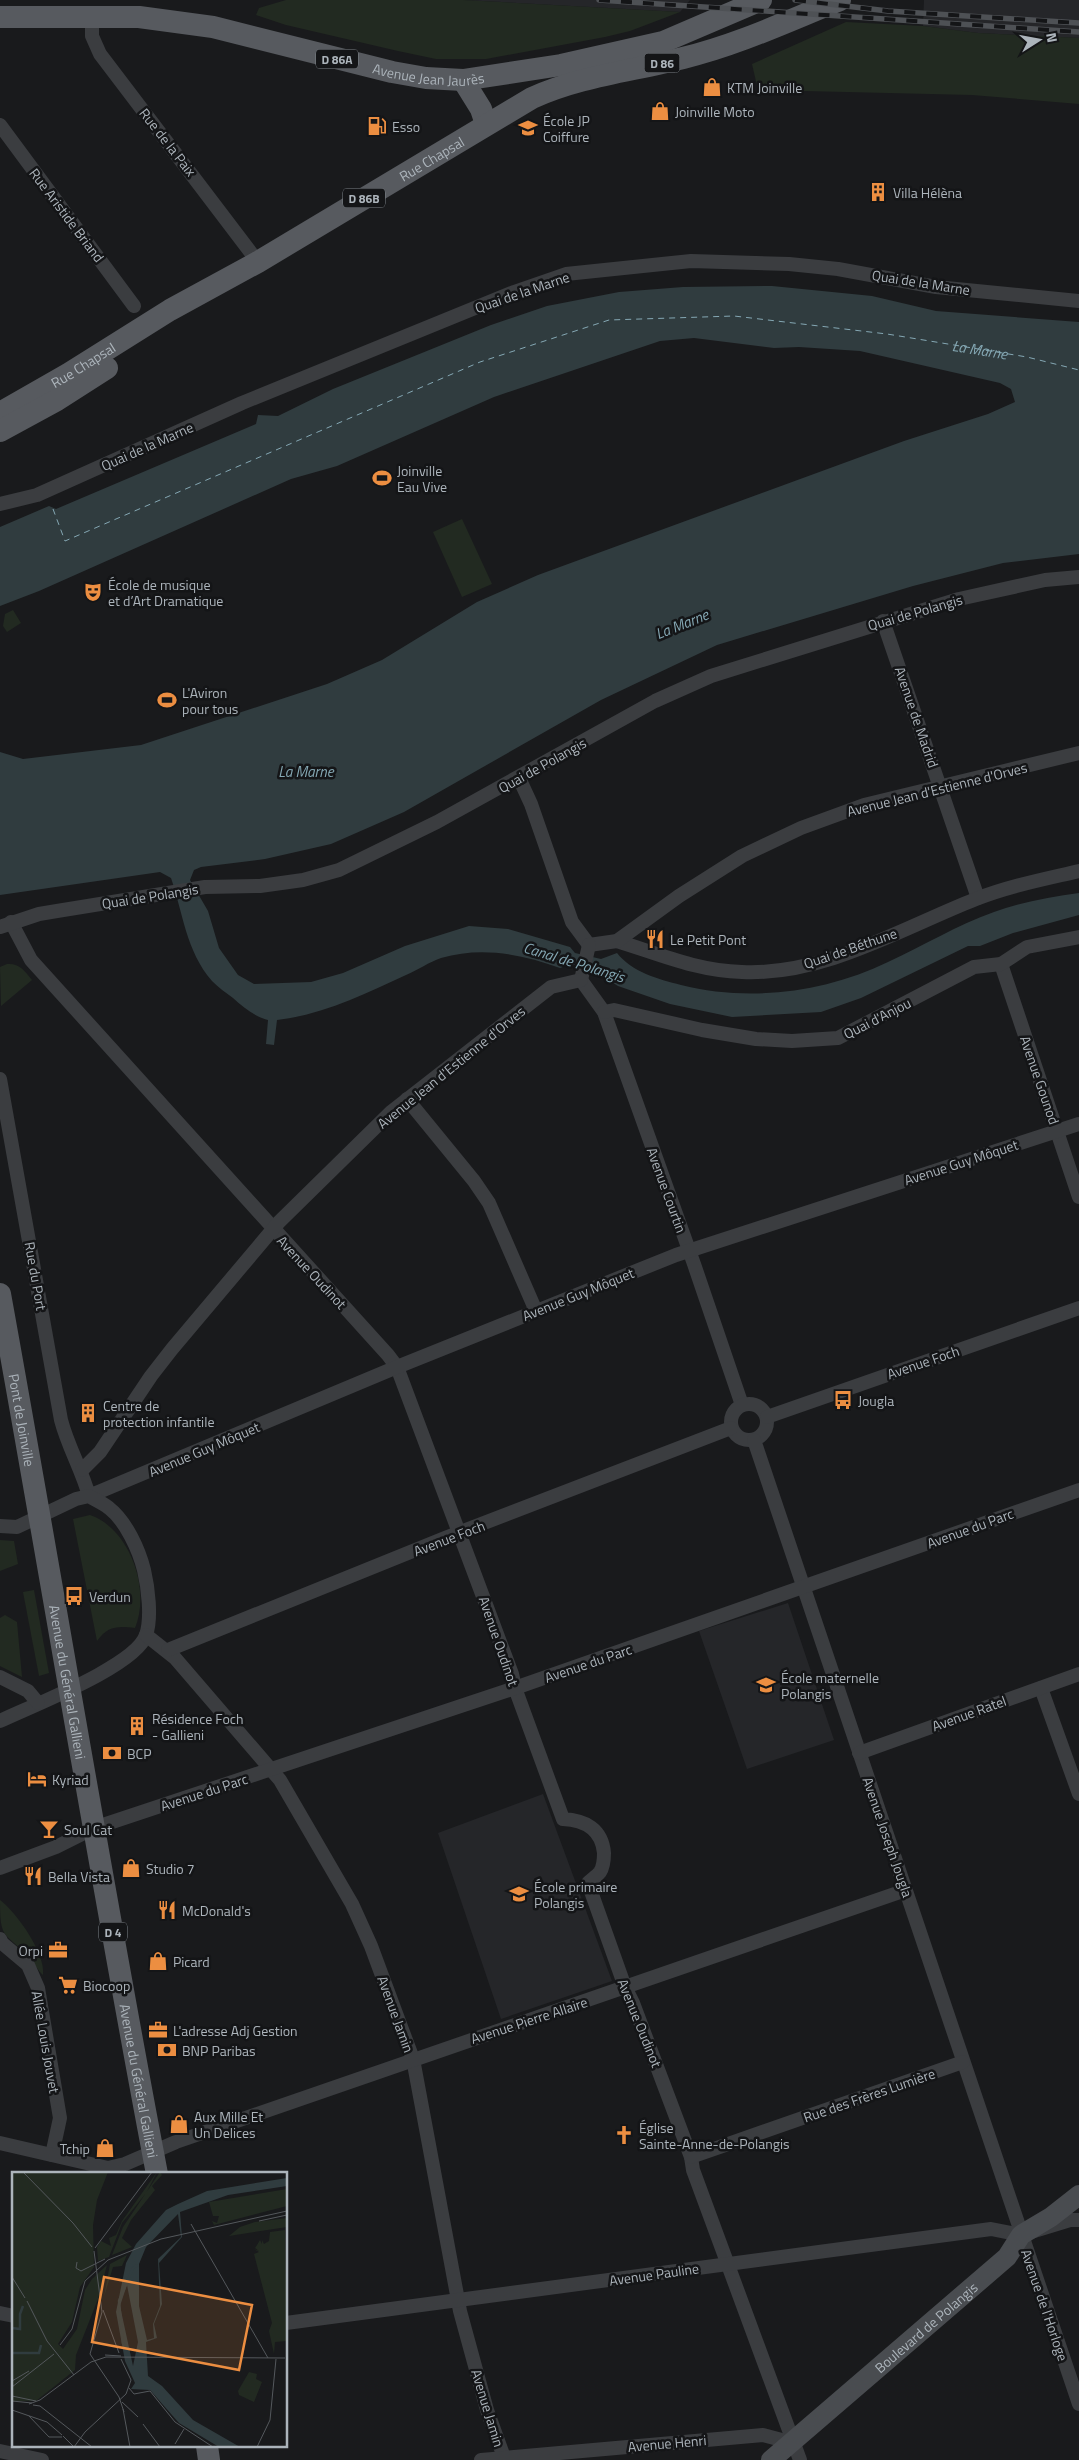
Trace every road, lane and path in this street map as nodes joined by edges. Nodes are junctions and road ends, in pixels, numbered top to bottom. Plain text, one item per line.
1 (761, 0) edge
2 (840, 0) edge
3 (0, 17) edge
4 (92, 17) junction
5 (463, 80) junction
6 (486, 124) junction
7 (0, 125) edge
8 (250, 267) junction
9 (1079, 301) edge
10 (134, 306) dead end
11 (0, 413) edge
12 (0, 431) edge
13 (0, 504) edge
14 (1079, 577) edge
15 (883, 621) junction
16 (1079, 753) edge
17 (519, 778) junction
18 (940, 786) junction
19 (1079, 871) edge
20 (978, 898) junction
21 (6, 925) edge
22 (1079, 938) edge
23 (617, 941) junction
24 (589, 945) junction
25 (1001, 964) junction
26 (581, 980) junction
27 (604, 1012) junction
28 (0, 1079) edge
29 (407, 1098) junction
30 (1079, 1124) edge
31 (1057, 1131) junction
32 (1079, 1197) edge
33 (272, 1229) junction
34 (689, 1250) junction
35 (0, 1294) edge
36 (1079, 1308) edge
37 (536, 1311) junction
38 (397, 1367) junction
39 (742, 1405) junction
40 (767, 1417) junction
41 (731, 1428) junction
42 (754, 1440) junction
43 (82, 1470) junction
44 (35, 1485) joint
45 (1079, 1490) edge
46 (89, 1496) junction
47 (39, 1516) junction
48 (0, 1526) edge
49 (460, 1533) junction
50 (806, 1587) junction
51 (146, 1635) junction
52 (168, 1650) junction
53 (1079, 1674) edge
54 (0, 1677) edge
55 (515, 1688) junction
56 (1041, 1688) junction
57 (69, 1690) junction
58 (38, 1703) junction
59 (0, 1721) edge
60 (859, 1753) junction
61 (271, 1770) junction
62 (1079, 1794) edge
63 (94, 1828) junction
64 (0, 1868) edge
65 (906, 1890) junction
66 (1, 1941) edge
67 (625, 1987) junction
68 (413, 2059) junction
69 (963, 2062) junction
70 (0, 2143) edge
71 (52, 2155) junction
72 (691, 2157) junction
73 (155, 2163) edge
74 (1079, 2195) edge
75 (1079, 2220) edge
76 (1021, 2234) junction
77 (728, 2264) junction
78 (458, 2300) junction
79 (288, 2324) edge
80 (1079, 2404) edge
81 (0, 2451) edge
82 (796, 2452) edge
83 (504, 2459) edge
84 (42, 2460) edge
85 (481, 2460) edge
86 (771, 2460) edge

1 - 5 main road, Avenue Jean Jaurès
2 - 6 main road, Rue Chapsal / D 86
3 - 4 main road, Avenue Jean Jaurès / D 86A
4 - 5 main road, Avenue Jean Jaurès / D 86A
4 - 8 street, Rue de la Paix
5 - 6 main road
6 - 8 main road, Rue Chapsal / D 86B
7 - 10 street, Rue Aristide Briand
8 - 11 main road, Rue Chapsal / D 86B
8 - 12 main road
9 - 13 street, Quai de la Marne
14 - 15 street, Quai de Polangis
15 - 17 street, Quai de Polangis
15 - 18 street, Avenue de Madrid
16 - 18 street, Avenue Jean d'Estienne d'Orves
17 - 21 street, Quai de Polangis
17 - 24 street
18 - 20 street, Avenue de Madrid
18 - 23 street, Avenue Jean d'Estienne d'Orves
19 - 20 street, Quai de Béthune
20 - 23 street, Quai de Béthune
21 - 33 street, Avenue Oudinot
22 - 25 street, Quai d'Anjou
23 - 24 street, Avenue Jean d'Estienne d'Orves
24 - 26 street
25 - 27 street, Quai d'Anjou
25 - 31 street, Avenue Gounod
26 - 27 street, Avenue Courtin
26 - 29 street, Avenue Jean d'Estienne d'Orves
27 - 34 street, Avenue Courtin
28 - 43 street, Rue du Port
29 - 33 street, Avenue Jean d'Estienne d'Orves
29 - 37 street
30 - 31 street, Avenue Guy Môquet
31 - 32 street, Avenue Gounod
31 - 34 street, Avenue Guy Môquet
33 - 38 street, Avenue Oudinot
33 - 43 street, Avenue Jean d'Estienne d'Orves
34 - 37 street, Avenue Guy Môquet
34 - 39 street, Avenue Courtin
35 - 44 main road, Pont de Joinville / D 4
36 - 40 street, Avenue Foch
37 - 38 street, Avenue Guy Môquet
38 - 46 street, Avenue Guy Môquet
38 - 49 street, Avenue Oudinot
39 - 40 street
39 - 41 street
40 - 42 street
41 - 42 street
41 - 49 street, Avenue Foch
42 - 50 street, Avenue Joseph Jougla
43 - 46 street, Rue du Port
44 - 47 main road, Avenue du Général Gallieni / D 4
45 - 50 street, Avenue du Parc
46 - 47 street, Avenue Guy Môquet
46 - 51 street
47 - 48 street, Avenue Guy Môquet
47 - 57 main road, Avenue du Général Gallieni / D 4
49 - 52 street, Avenue Foch
49 - 55 street, Avenue Oudinot
50 - 55 street, Avenue du Parc
50 - 60 street, Avenue Joseph Jougla
51 - 52 street, Avenue Jamin
51 - 57 street
52 - 61 street, Avenue Jamin
53 - 56 street, Avenue Ratel
54 - 58 street
55 - 61 street, Avenue du Parc
55 - 67 street, Avenue Oudinot
56 - 60 street, Avenue Ratel
56 - 62 street
57 - 58 street
57 - 63 main road, Avenue du Général Gallieni / D 4
58 - 59 street
60 - 65 street, Avenue Joseph Jougla
61 - 63 street, Avenue du Parc
61 - 68 street, Avenue Jamin
63 - 64 street, Avenue du Parc
63 - 73 main road, Avenue du Général Gallieni / D 4
65 - 67 street, Avenue Pierre Allaire
65 - 69 street, Avenue Joseph Jougla
66 - 71 street, Allée Louis Jouvet
67 - 68 street, Avenue Pierre Allaire
67 - 72 street, Avenue Oudinot
68 - 73 street, Avenue Pierre Allaire
68 - 78 street, Avenue Jamin
69 - 72 street, Rue des Frères Lumière
69 - 76 street, Avenue Joseph Jougla
70 - 71 street, Avenue Pierre Allaire
71 - 73 street, Avenue Pierre Allaire
72 - 77 street, Avenue Oudinot
74 - 76 street, Boulevard de Polangis
75 - 76 street
76 - 77 street, Avenue Pauline
76 - 80 street, Avenue de l'Horloge
76 - 82 street, Boulevard de Polangis
77 - 78 street, Avenue Pauline
77 - 82 street, Avenue Oudinot
78 - 79 street, Avenue Pauline
78 - 83 street, Avenue Jamin
81 - 84 street
82 - 83 street, Avenue Henri
82 - 86 street, Boulevard de Polangis
83 - 85 street, Avenue Henri

